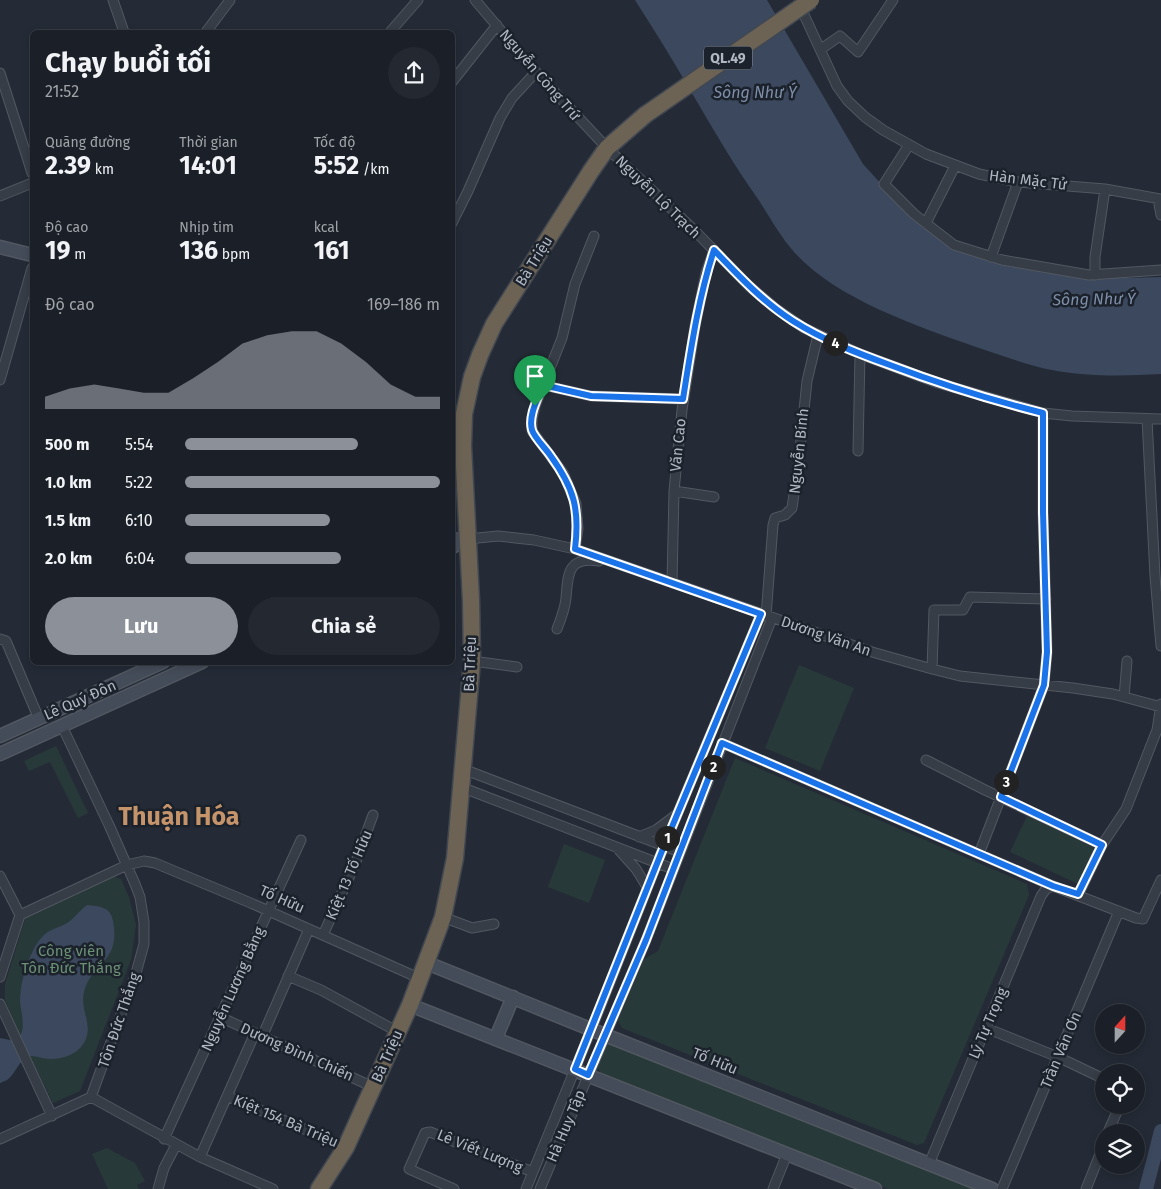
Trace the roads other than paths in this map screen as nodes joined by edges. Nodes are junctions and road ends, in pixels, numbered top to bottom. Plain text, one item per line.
1 (113, 0) edge
2 (230, 0) edge
3 (418, 0) edge
4 (475, 0) edge
5 (798, 0) edge
6 (811, 0) edge
7 (893, 0) edge
8 (497, 25) junction
9 (123, 30) edge
10 (208, 30) edge
11 (392, 30) edge
12 (821, 49) junction
13 (536, 72) junction
14 (0, 74) edge
15 (455, 78) edge
16 (909, 145) junction
17 (607, 148) junction
18 (955, 166) junction
19 (30, 167) edge
20 (1018, 182) junction
21 (30, 184) edge
22 (1105, 189) junction
23 (0, 196) edge
24 (1160, 199) edge
25 (1161, 215) edge
26 (455, 217) edge
27 (926, 223) junction
28 (594, 236) dead end
29 (0, 247) edge
30 (714, 250) junction
31 (30, 254) edge
32 (992, 257) junction
33 (1161, 270) edge
34 (30, 275) edge
35 (1095, 275) junction
36 (818, 335) junction
37 (860, 354) junction
38 (0, 380) edge
39 (543, 385) junction
40 (683, 399) junction
41 (1043, 413) junction
42 (1147, 419) junction
43 (1161, 419) edge
44 (458, 442) edge
45 (858, 451) dead end
46 (674, 491) junction
47 (714, 497) dead end
48 (460, 540) edge
49 (575, 549) junction
50 (614, 562) junction
51 (672, 583) junction
52 (1046, 599) junction
53 (766, 616) junction
54 (558, 629) dead end
55 (0, 639) edge
56 (1161, 646) edge
57 (472, 661) junction
58 (1127, 661) dead end
59 (157, 665) edge
60 (195, 665) edge
61 (518, 667) dead end
62 (932, 669) junction
63 (1044, 685) junction
64 (729, 691) junction
65 (741, 696) junction
66 (1124, 697) junction
67 (1161, 701) edge
68 (1161, 707) edge
69 (55, 712) junction
70 (40, 719) junction
71 (62, 726) junction
72 (0, 736) edge
73 (722, 743) junction
74 (0, 754) edge
75 (926, 760) dead end
76 (463, 770) junction
77 (695, 772) junction
78 (708, 780) junction
79 (461, 787) junction
80 (1001, 797) junction
81 (678, 813) junction
82 (373, 815) dead end
83 (639, 837) junction
84 (301, 840) dead end
85 (1102, 845) junction
86 (615, 846) junction
87 (664, 846) junction
88 (680, 852) junction
89 (979, 854) junction
90 (657, 863) junction
91 (127, 865) junction
92 (673, 869) junction
93 (0, 876) edge
94 (1161, 880) edge
95 (1053, 886) junction
96 (647, 887) junction
97 (1078, 894) junction
98 (268, 911) junction
99 (1120, 911) junction
100 (20, 915) junction
101 (443, 917) junction
102 (494, 924) dead end
103 (309, 929) junction
104 (323, 935) junction
105 (427, 962) junction
106 (288, 976) junction
107 (0, 977) edge
108 (421, 979) junction
109 (513, 998) junction
110 (0, 1004) edge
111 (410, 1005) junction
112 (220, 1017) junction
113 (986, 1028) junction
114 (591, 1030) junction
115 (398, 1032) junction
116 (258, 1035) junction
117 (605, 1035) junction
118 (496, 1038) junction
119 (1058, 1057) junction
120 (575, 1069) junction
121 (588, 1075) junction
122 (1095, 1075) edge
123 (373, 1087) junction
124 (227, 1096) junction
125 (91, 1097) junction
126 (52, 1116) junction
127 (0, 1139) edge
128 (164, 1139) junction
129 (176, 1145) junction
130 (346, 1147) junction
131 (787, 1154) junction
132 (200, 1157) junction
133 (928, 1164) junction
134 (1095, 1166) edge
135 (532, 1172) junction
136 (158, 1189) edge
137 (273, 1189) edge
138 (318, 1189) edge
139 (454, 1189) edge
140 (526, 1189) edge
141 (540, 1189) edge
142 (773, 1189) edge
143 (875, 1189) edge
144 (992, 1189) edge
145 (1002, 1189) edge
146 (1086, 1189) edge

1 - 9 street
2 - 10 street
3 - 11 street
4 - 8 street, Nguyễn Công Trứ
5 - 12 street, Hàn Mặc Tử
6 - 17 highway, QL.49, bridge
7 - 12 street
8 - 13 street, Nguyễn Công Trứ
8 - 15 street
12 - 16 street, Hàn Mặc Tử
13 - 17 street, Nguyễn Công Trứ
13 - 26 street
14 - 19 street
16 - 18 street, Hàn Mặc Tử
16 - 27 street
17 - 30 street, Nguyễn Lộ Trạch
17 - 44 highway, Bà Triệu / QL.49
18 - 20 street, Hàn Mặc Tử
18 - 27 street
20 - 22 street, Hàn Mặc Tử
20 - 32 street
21 - 23 street
22 - 24 street, Hàn Mặc Tử
22 - 35 street
24 - 25 street
27 - 32 street
28 - 39 street
29 - 31 main road
30 - 36 street, Nguyễn Lộ Trạch
30 - 40 street, Văn Cao
32 - 35 street
33 - 35 street
34 - 38 street
36 - 37 street, Nguyễn Lộ Trạch
36 - 53 street, Nguyễn Bính
37 - 41 street, Nguyễn Lộ Trạch
37 - 45 street
39 - 40 street
39 - 49 street
40 - 46 street, Văn Cao
41 - 42 street, Nguyễn Lộ Trạch
41 - 52 street
42 - 43 street, Nguyễn Lộ Trạch
42 - 56 street
44 - 48 highway, Bà Triệu / QL.49
46 - 47 street
46 - 51 street, Văn Cao
48 - 49 street, Dương Văn An
48 - 57 highway, Bà Triệu / QL.49
49 - 50 street, Dương Văn An
50 - 51 street, Dương Văn An
50 - 54 street
51 - 53 street, Dương Văn An
52 - 62 street
52 - 63 street
53 - 62 street, Dương Văn An
53 - 64 street, Hà Huy Tập
53 - 65 street, Hà Huy Tập
55 - 70 street
57 - 61 street
57 - 76 highway, Bà Triệu / QL.49
58 - 66 street
59 - 69 main road, Lê Quý Đôn
60 - 71 main road, Lê Quý Đôn
62 - 63 street, Dương Văn An
63 - 66 street, Dương Văn An
63 - 80 street
64 - 65 street
64 - 77 street, Hà Huy Tập
65 - 73 street, Hà Huy Tập
66 - 68 street, Dương Văn An
67 - 68 street
68 - 85 street
69 - 70 main road, Lê Quý Đôn
69 - 71 main road
70 - 72 main road, Lê Quý Đôn
71 - 74 main road, Lê Quý Đôn
71 - 91 street, Tôn Đức Thắng
73 - 78 street, Hà Huy Tập
73 - 89 street
75 - 80 street
76 - 79 highway, Bà Triệu / QL.49
76 - 83 street
77 - 78 street
77 - 81 street, Hà Huy Tập
78 - 88 street, Hà Huy Tập
79 - 86 street
79 - 101 highway, Bà Triệu / QL.49
80 - 85 street
80 - 89 street
81 - 83 street, Hà Huy Tập
81 - 87 street, Hà Huy Tập
82 - 104 street, Kiệt 13 Tố Hữu
83 - 87 street
84 - 98 street, Nguyễn Lương Bằng
85 - 97 street
86 - 90 street
86 - 96 street
87 - 88 street
87 - 90 street, Hà Huy Tập
88 - 92 street, Hà Huy Tập
89 - 95 street
90 - 92 street
90 - 96 street, Hà Huy Tập
91 - 98 street, Tố Hữu
91 - 100 street, Tố Hữu
91 - 125 street, Tôn Đức Thắng
92 - 117 street, Hà Huy Tập
93 - 100 street
94 - 99 street
95 - 97 street
95 - 113 street, Lý Tự Trọng
96 - 114 street, Hà Huy Tập
97 - 99 street
98 - 103 street, Tố Hữu
98 - 112 street, Nguyễn Lương Bằng
99 - 119 street, Trần Văn Ơn
100 - 107 street
101 - 102 street
101 - 105 highway, Bà Triệu / QL.49
103 - 104 street, Tố Hữu
103 - 106 street
104 - 108 street, Tố Hữu
105 - 108 highway, Bà Triệu / QL.49
105 - 109 main road, Tố Hữu
106 - 115 street
106 - 116 street
108 - 111 highway, Bà Triệu / QL.49
109 - 114 main road, Tố Hữu
109 - 118 main road
110 - 126 street
111 - 115 highway, Bà Triệu / QL.49
111 - 118 main road
112 - 116 street, Dương Đình Chiến
112 - 128 street, Nguyễn Lương Bằng
113 - 119 street
113 - 133 street, Lý Tự Trọng
114 - 117 main road, Tố Hữu
114 - 120 street, Hà Huy Tập
115 - 123 highway, Bà Triệu / QL.49
116 - 123 street, Dương Đình Chiến
116 - 124 street
117 - 121 street, Hà Huy Tập
117 - 133 main road, Tố Hữu
118 - 120 main road
119 - 122 street
119 - 145 street, Trần Văn Ơn
120 - 121 main road
120 - 135 street, Hà Huy Tập
121 - 131 main road
121 - 141 street, Hà Huy Tập
123 - 130 highway, Bà Triệu / QL.49
124 - 130 street, Kiệt 154 Bà Triệu
124 - 132 street
125 - 126 street
125 - 128 street
126 - 127 street
128 - 129 street
129 - 132 street
129 - 136 street
130 - 138 highway, Bà Triệu / QL.49
131 - 142 street
131 - 143 main road
132 - 137 street
133 - 144 main road, Tố Hữu
134 - 146 street
135 - 139 street, Lê Viết Lượng
135 - 140 street, Hà Huy Tập

